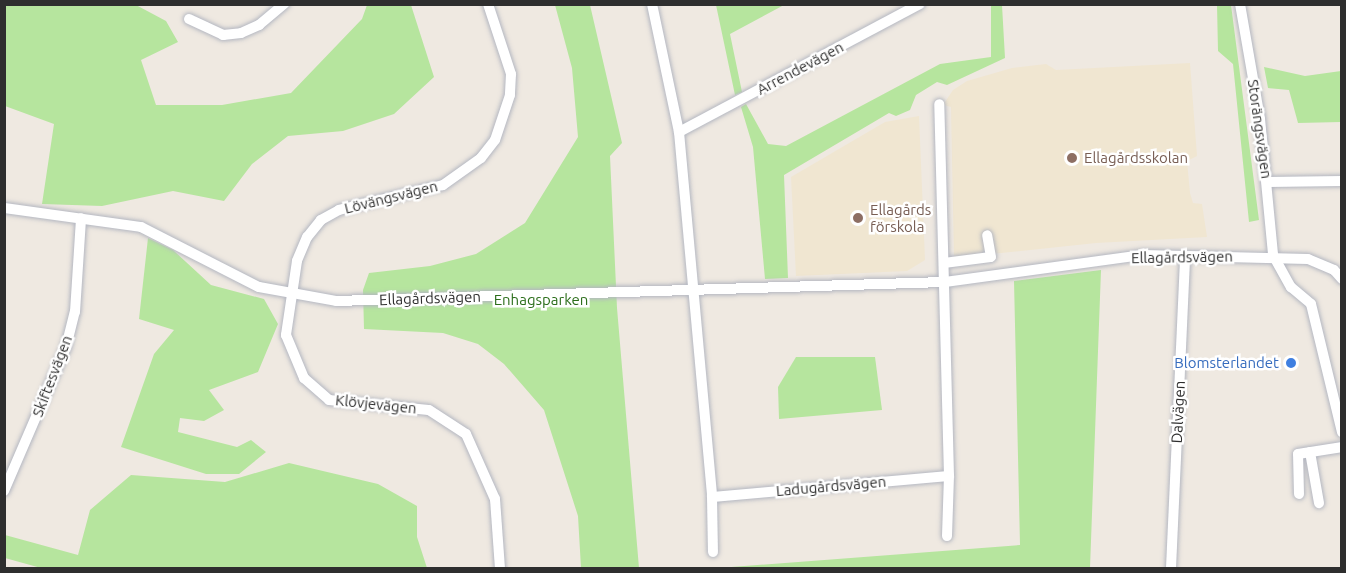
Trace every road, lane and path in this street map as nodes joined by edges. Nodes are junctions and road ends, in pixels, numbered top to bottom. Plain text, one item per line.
1 (284, 4) edge
2 (488, 4) edge
3 (652, 4) edge
4 (1240, 4) edge
5 (921, 5) edge
6 (189, 19) dead end
7 (939, 104) dead end
8 (679, 132) junction
9 (1341, 181) edge
10 (1268, 182) junction
11 (4, 208) edge
12 (81, 219) junction
13 (987, 234) dead end
14 (1273, 255) junction
15 (1185, 256) junction
16 (944, 263) junction
17 (1341, 279) edge
18 (945, 282) junction
19 (695, 291) junction
20 (292, 296) junction
21 (1341, 432) edge
22 (1341, 447) edge
23 (1310, 452) junction
24 (950, 476) junction
25 (4, 491) edge
26 (1299, 494) dead end
27 (712, 497) junction
28 (1319, 503) dead end
29 (947, 536) dead end
30 (713, 552) dead end
31 (500, 568) edge
32 (1172, 568) edge

1 - 6 street
2 - 20 street, Lövängsvägen
3 - 8 street
4 - 10 street, Storängsvägen
5 - 8 street, Arrendevägen
7 - 16 street
8 - 19 street
9 - 10 street
10 - 14 street, Storängsvägen
11 - 12 street, Ellagårdsvägen
12 - 20 street, Ellagårdsvägen
12 - 25 street, Skiftesvägen
13 - 16 street
14 - 15 street, Ellagårdsvägen
14 - 17 street, Ellagårdsvägen
14 - 21 street
15 - 18 street, Ellagårdsvägen
15 - 32 street, Dalvägen
16 - 18 street
18 - 19 street, Ellagårdsvägen
18 - 24 street
19 - 20 street, Ellagårdsvägen
19 - 27 street
20 - 31 street, Klövjevägen
22 - 23 street
23 - 26 street
23 - 28 street
24 - 27 street, Ladugårdsvägen
24 - 29 street
27 - 30 street

